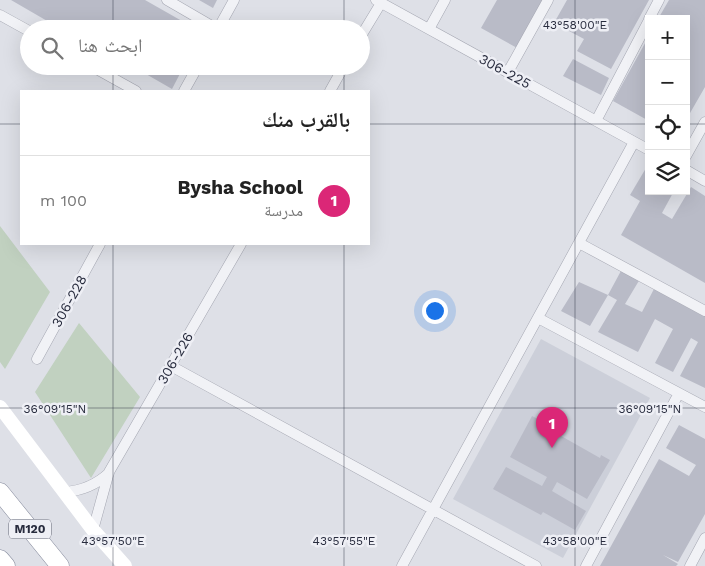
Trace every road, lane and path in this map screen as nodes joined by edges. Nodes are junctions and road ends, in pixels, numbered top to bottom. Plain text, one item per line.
1 (167, 0) edge
2 (234, 0) edge
3 (445, 0) edge
4 (548, 0) edge
5 (659, 0) edge
6 (379, 1) edge
7 (0, 15) edge
8 (651, 15) edge
9 (202, 20) edge
10 (223, 20) edge
11 (369, 20) edge
12 (20, 26) edge
13 (645, 27) edge
14 (429, 29) junction
15 (508, 72) junction
16 (108, 75) edge
17 (193, 75) edge
18 (339, 75) edge
19 (134, 90) edge
20 (185, 90) edge
21 (331, 90) edge
22 (596, 121) junction
23 (705, 122) edge
24 (634, 142) junction
25 (645, 148) edge
26 (689, 150) edge
27 (690, 172) edge
28 (705, 181) edge
29 (579, 243) junction
30 (99, 245) edge
31 (240, 245) edge
32 (705, 310) edge
33 (538, 318) junction
34 (37, 358) dead end
35 (171, 366) junction
36 (679, 393) junction
37 (0, 407) edge
38 (705, 407) edge
39 (109, 472) junction
40 (0, 492) edge
41 (64, 492) junction
42 (433, 510) junction
43 (93, 530) junction
44 (705, 538) edge
45 (0, 559) edge
46 (6, 566) edge
47 (60, 566) edge
48 (124, 566) edge
49 (402, 566) edge
50 (536, 566) edge
51 (586, 566) edge
52 (690, 566) edge

1 - 9 street
2 - 10 street
3 - 14 street
4 - 15 street
5 - 8 street
6 - 11 street
6 - 14 street, 306-225
7 - 12 street
13 - 22 street
14 - 15 street, 306-225
15 - 22 street, 306-225
16 - 19 street
17 - 20 street
18 - 21 street
22 - 24 street, 306-225
23 - 26 street
24 - 25 street, 306-225
24 - 29 street
27 - 28 street
29 - 32 street
29 - 33 street
30 - 34 street, 306-228
31 - 35 street, 306-226
33 - 36 street
33 - 42 street
35 - 39 street, 306-226
35 - 42 street
36 - 38 street
36 - 51 street
37 - 41 street
39 - 41 street, 306-226
39 - 43 street, 306-226
40 - 47 highway, M120
41 - 43 street
42 - 49 street
42 - 50 street
43 - 48 street
44 - 52 street
45 - 46 highway

